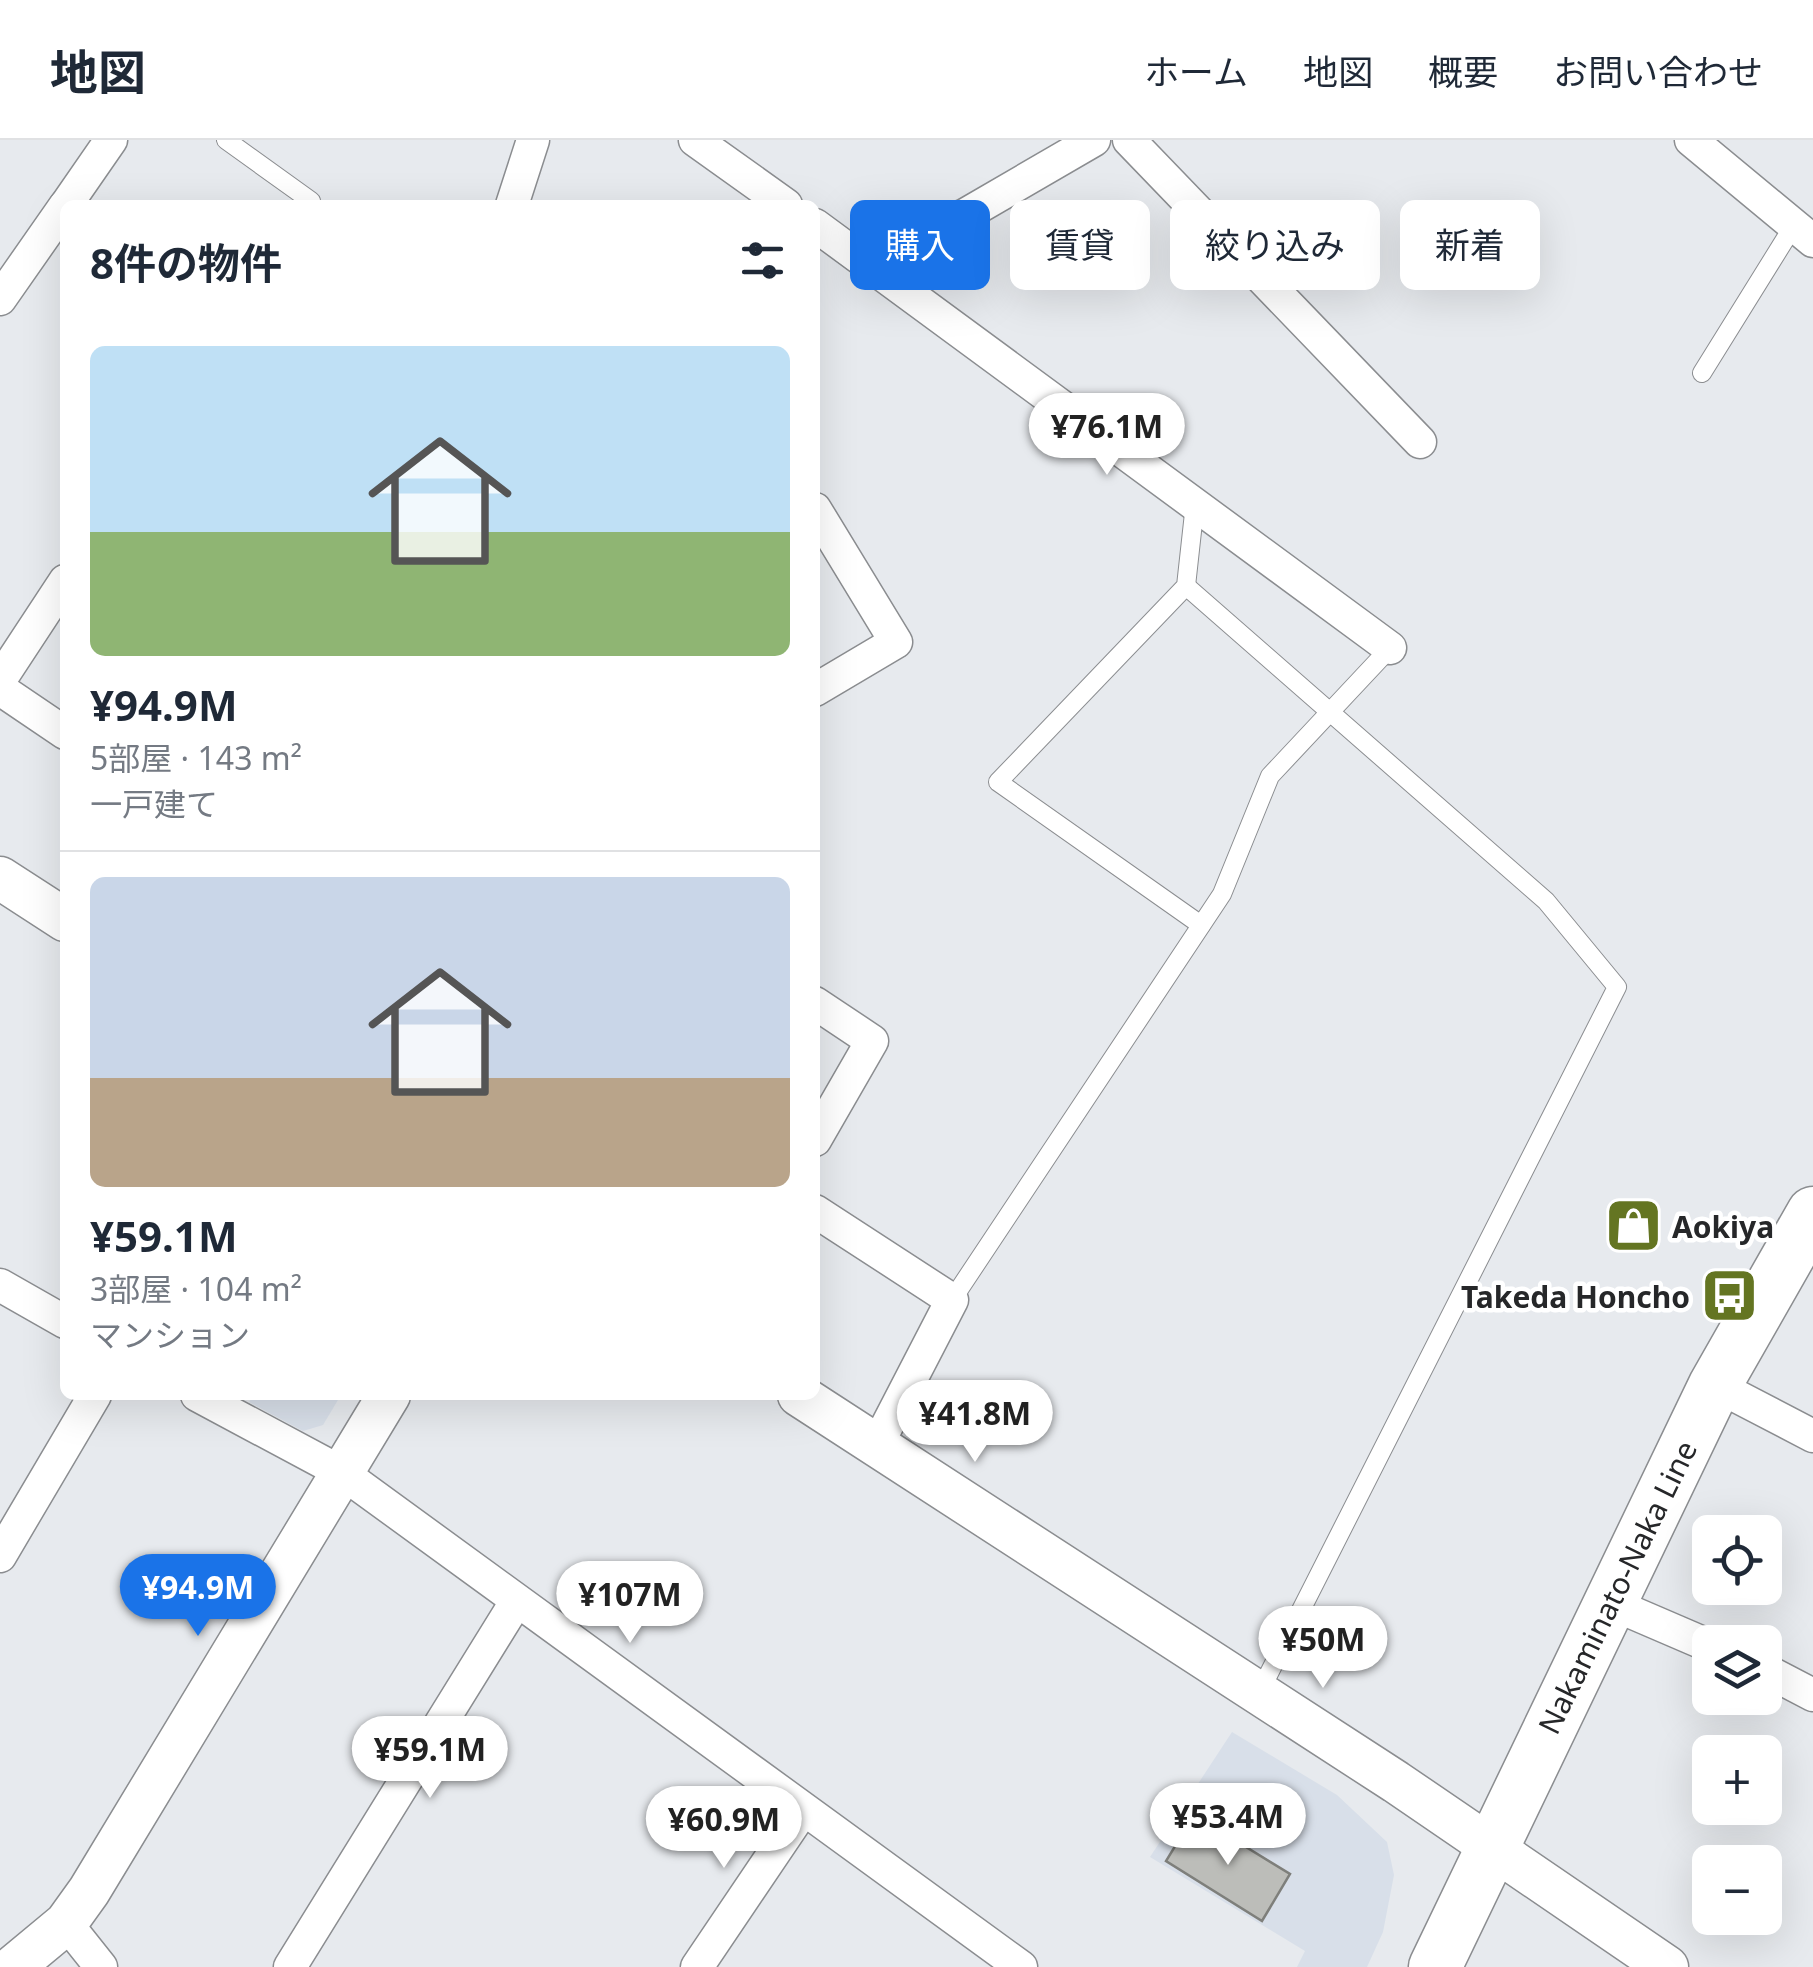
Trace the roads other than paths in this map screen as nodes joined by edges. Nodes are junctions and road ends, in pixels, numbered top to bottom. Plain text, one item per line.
1 (112, 140) edge
2 (226, 140) edge
3 (533, 140) edge
4 (695, 140) edge
5 (1094, 140) edge
6 (1129, 140) edge
7 (1707, 145) edge
8 (69, 200) edge
9 (310, 200) edge
10 (514, 200) edge
11 (779, 200) edge
12 (990, 200) edge
13 (60, 213) edge
14 (820, 229) edge
15 (1803, 233) edge
16 (850, 250) edge
17 (904, 290) edge
18 (0, 298) edge
19 (1702, 373) dead end
20 (1420, 442) dead end
21 (1194, 504) junction
22 (820, 518) edge
23 (1186, 586) junction
24 (60, 589) edge
25 (1390, 648) joint
26 (0, 680) edge
27 (820, 687) edge
28 (0, 689) edge
29 (1331, 711) junction
30 (60, 730) edge
31 (0, 878) edge
32 (60, 917) edge
33 (1201, 925) junction
34 (820, 1005) edge
35 (820, 1131) edge
36 (1813, 1213) edge
37 (820, 1214) edge
38 (0, 1285) edge
39 (952, 1300) junction
40 (60, 1319) edge
41 (1715, 1385) junction
42 (92, 1400) edge
43 (206, 1400) edge
44 (386, 1400) edge
45 (807, 1400) edge
46 (1813, 1436) edge
47 (877, 1445) junction
48 (341, 1472) junction
49 (0, 1556) edge
50 (516, 1602) junction
51 (1610, 1602) junction
52 (1692, 1638) edge
53 (1782, 1679) edge
54 (1259, 1693) junction
55 (1813, 1695) edge
56 (802, 1810) junction
57 (1492, 1847) junction
58 (66, 1923) junction
59 (13, 1967) edge
60 (102, 1967) edge
61 (290, 1967) edge
62 (697, 1967) edge
63 (1021, 1967) edge
64 (1435, 1967) edge
65 (1667, 1967) edge

1 - 8 street
2 - 9 lane
3 - 10 street
4 - 11 street
5 - 12 street
6 - 20 street
7 - 15 street
13 - 18 street
14 - 16 street
15 - 19 lane
17 - 21 street
21 - 23 lane
21 - 25 street
22 - 27 street
23 - 29 lane
23 - 33 lane
24 - 26 street
25 - 29 lane
28 - 30 street
29 - 33 lane
29 - 54 lane
31 - 32 street
33 - 39 lane
34 - 35 street
36 - 41 main road, Nakaminato-Naka Line
37 - 39 street
38 - 40 street
39 - 47 street
41 - 46 street
41 - 51 main road, Nakaminato-Naka Line
42 - 49 street
43 - 48 street
44 - 48 street
45 - 47 street
47 - 54 street
48 - 50 street
48 - 58 street
50 - 56 street
50 - 61 street
51 - 52 street
51 - 57 main road, Nakaminato-Naka Line
53 - 55 street
54 - 57 street
56 - 62 street
56 - 63 street
57 - 64 main road, Nakaminato-Naka Line
57 - 65 street
58 - 59 street
58 - 60 street

